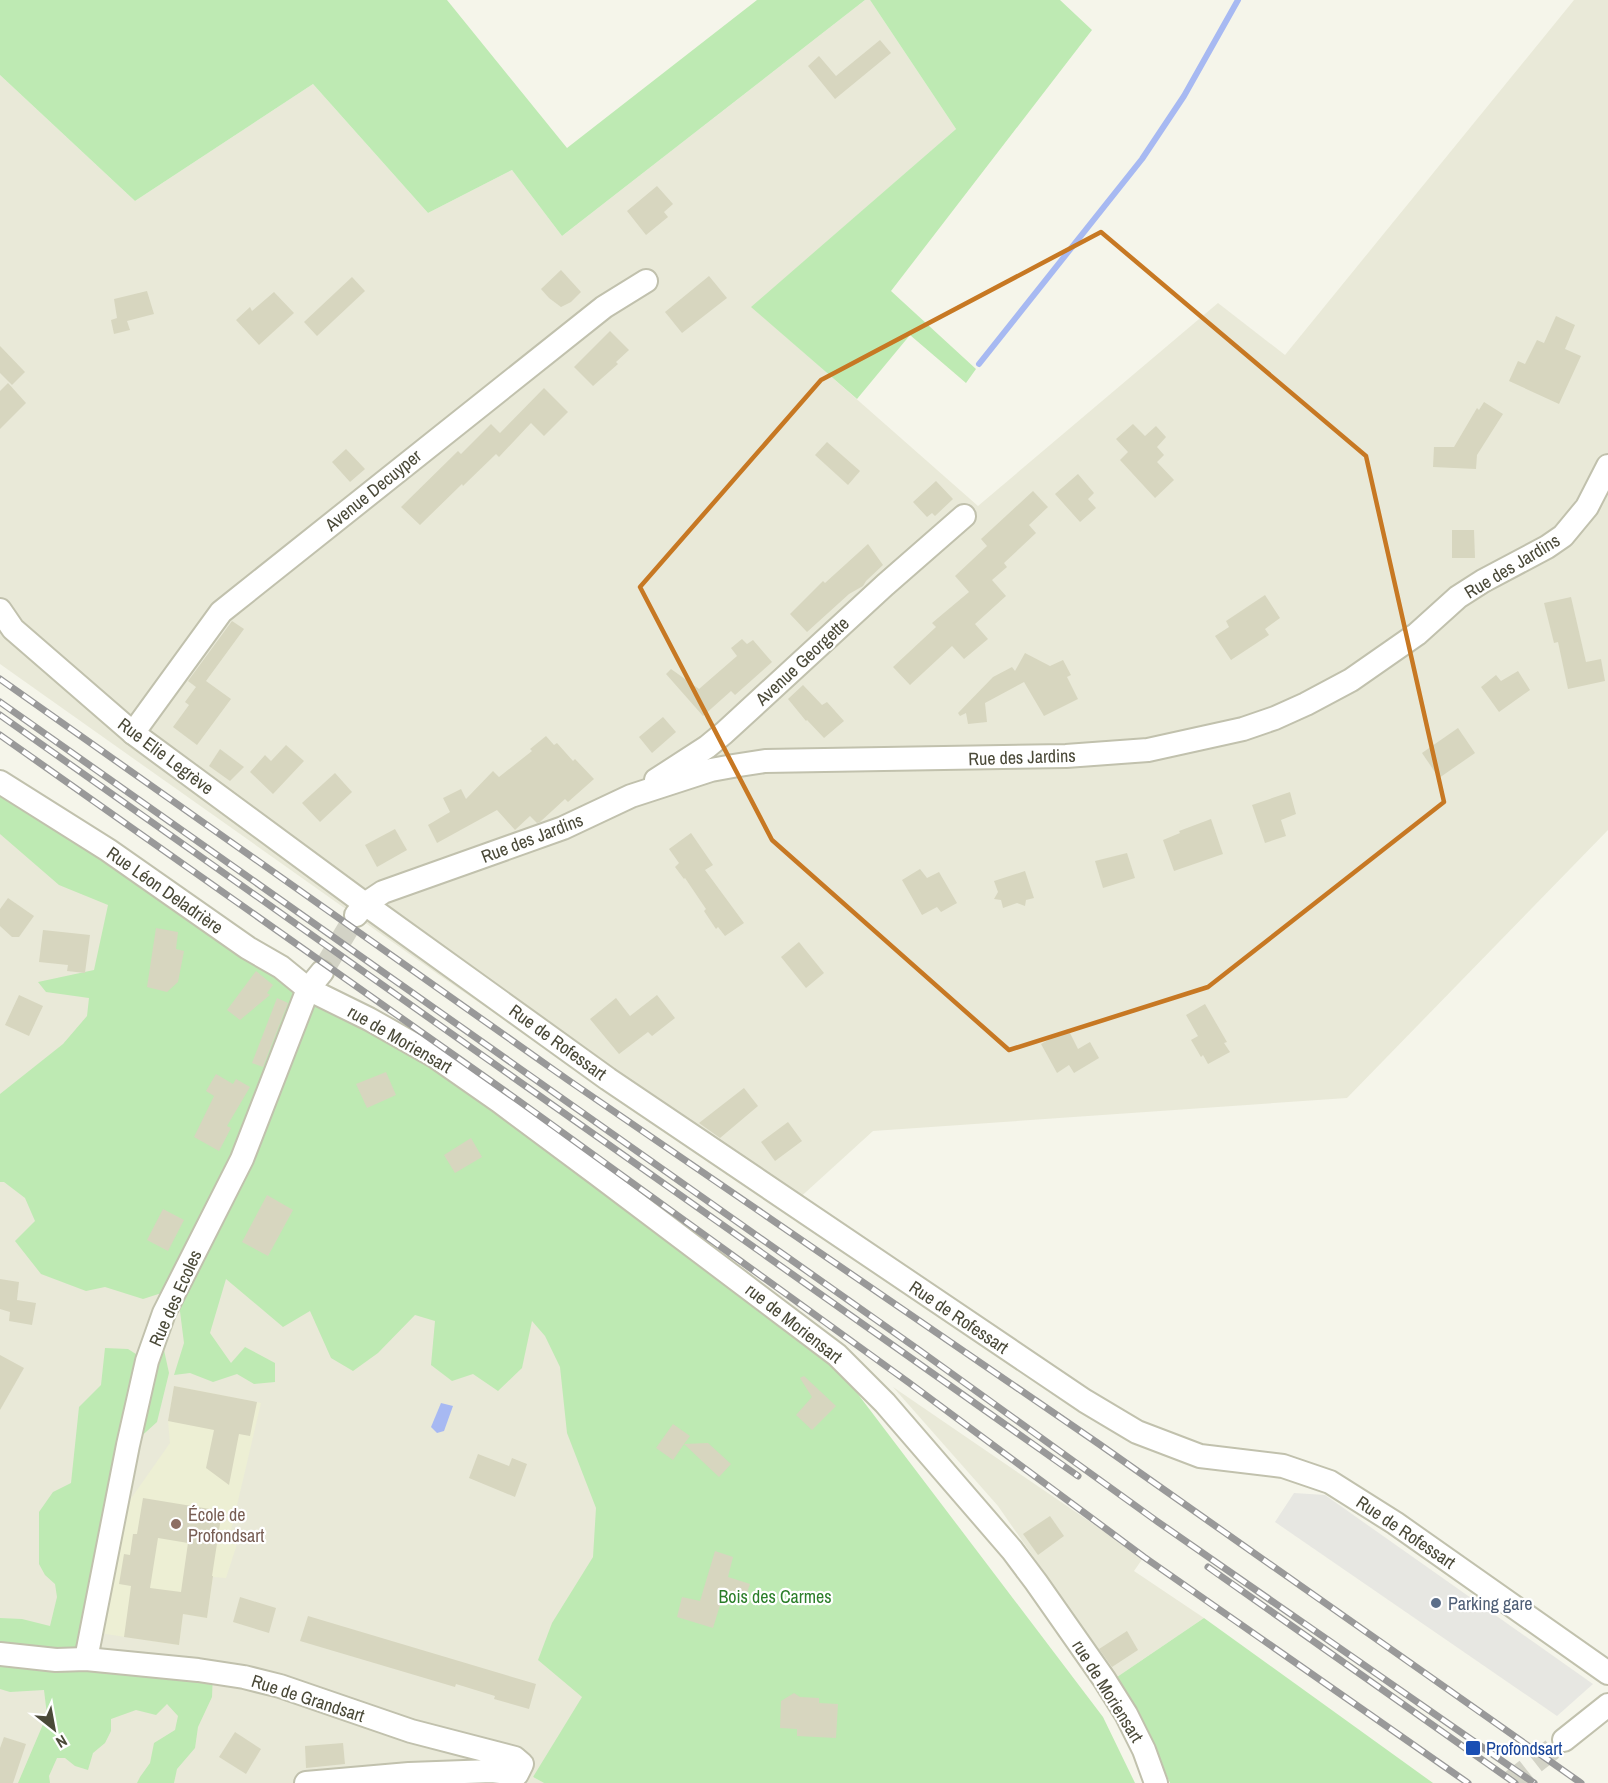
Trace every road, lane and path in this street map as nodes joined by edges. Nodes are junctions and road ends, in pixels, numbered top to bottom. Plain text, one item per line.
1 (645, 281) dead end
2 (1608, 466) edge
3 (964, 516) dead end
4 (0, 610) edge
5 (133, 733) junction
6 (0, 782) edge
7 (632, 796) junction
8 (344, 887) joint
9 (361, 909) junction
10 (315, 980) junction
11 (0, 1654) edge
12 (86, 1659) junction
13 (1608, 1673) edge
14 (1608, 1705) edge
15 (1564, 1740) tunnel mouth
16 (306, 1783) edge
17 (1156, 1783) edge

1 - 5 street, Avenue Decuyper
2 - 7 street, Rue des Jardins
3 - 7 street, Avenue Georgette
4 - 5 street, Rue Elie Legrève
5 - 8 street, Rue Elie Legrève
6 - 10 street, Rue Léon Deladrière
7 - 9 street, Rue des Jardins
8 - 9 street, Rue de Rofessart
9 - 13 street, Rue de Rofessart
10 - 12 street, Rue des Ecoles
10 - 17 street, rue de Moriensart
11 - 12 street, Rue de Grandsart
12 - 16 street, Rue de Grandsart
14 - 15 street

